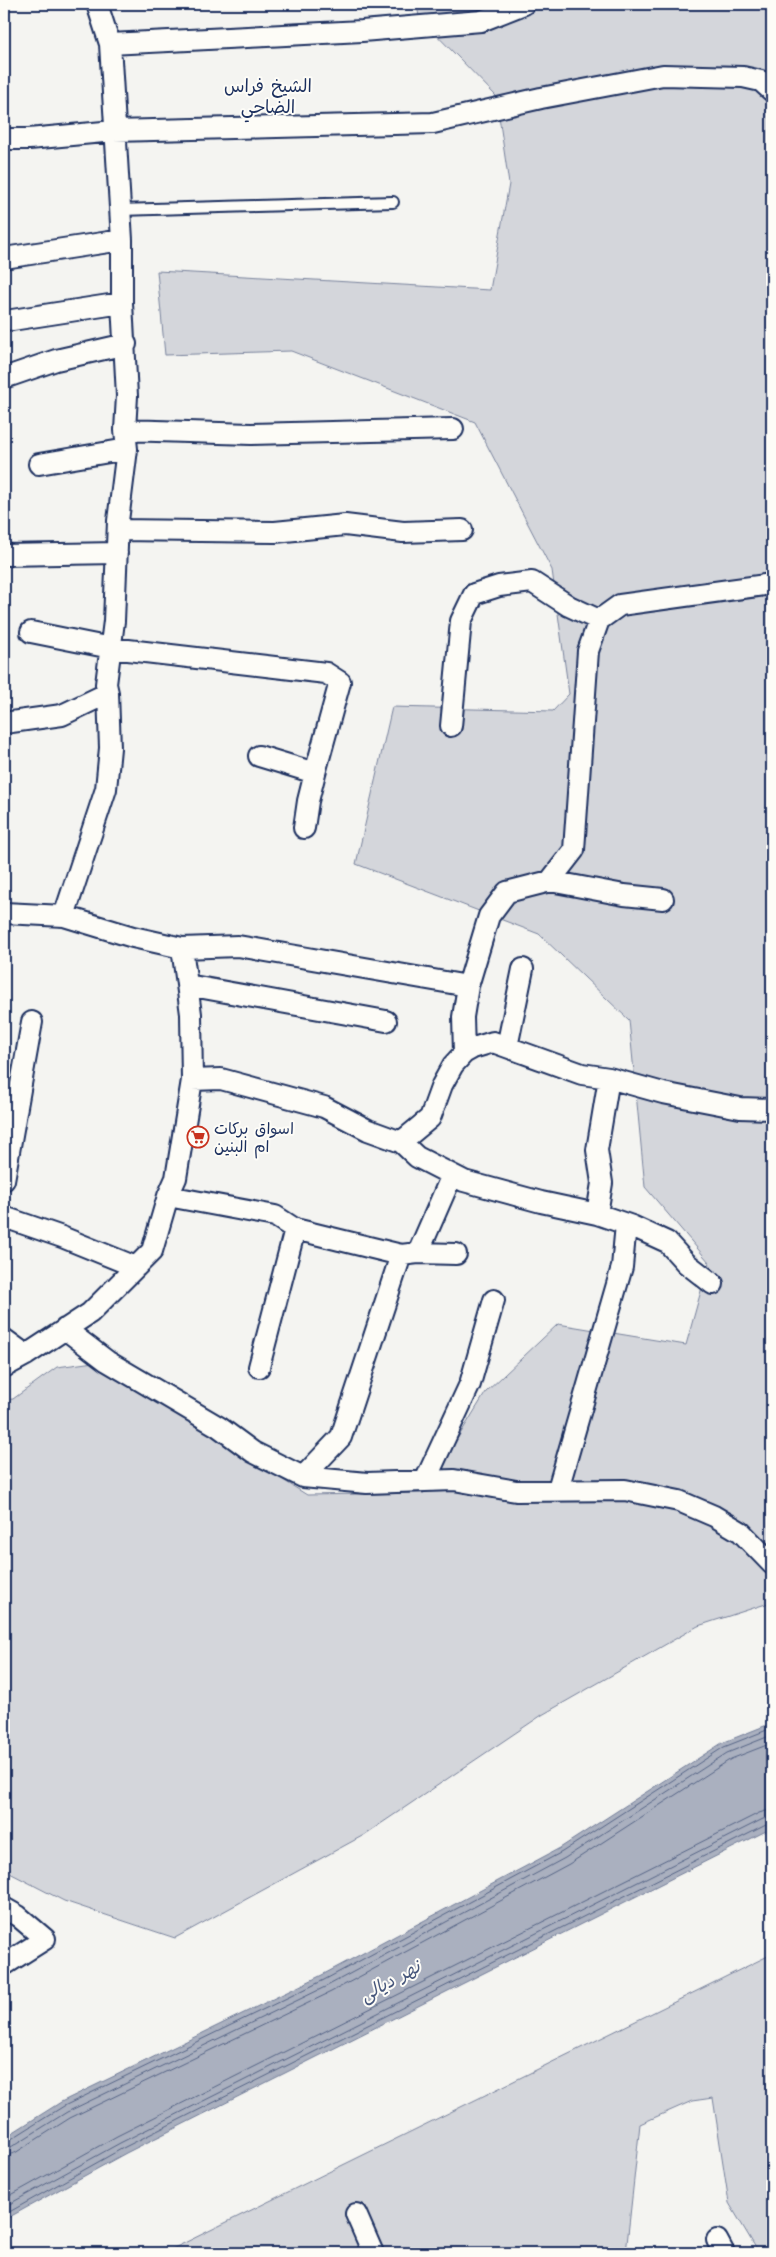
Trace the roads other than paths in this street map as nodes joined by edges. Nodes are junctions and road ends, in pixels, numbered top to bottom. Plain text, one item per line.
1 (97, 4) edge
2 (524, 4) edge
3 (110, 44) junction
4 (772, 90) edge
5 (114, 131) junction
6 (4, 138) edge
7 (392, 202) dead end
8 (120, 210) junction
9 (122, 240) junction
10 (4, 258) edge
11 (122, 303) junction
12 (12, 320) dead end
13 (126, 344) junction
14 (4, 378) edge
15 (453, 429) dead end
16 (126, 439) junction
17 (39, 464) dead end
18 (118, 530) junction
19 (462, 530) dead end
20 (117, 554) junction
21 (4, 555) edge
22 (772, 584) edge
23 (600, 620) junction
24 (31, 632) dead end
25 (111, 648) junction
26 (108, 692) junction
27 (4, 723) edge
28 (451, 726) dead end
29 (259, 756) dead end
30 (316, 773) junction
31 (304, 828) dead end
32 (550, 881) junction
33 (663, 899) dead end
34 (4, 913) edge
35 (64, 916) junction
36 (182, 948) junction
37 (523, 969) dead end
38 (187, 985) junction
39 (468, 986) junction
40 (386, 1021) dead end
41 (32, 1022) dead end
42 (507, 1047) junction
43 (464, 1053) junction
44 (609, 1078) junction
45 (192, 1080) junction
46 (772, 1109) edge
47 (401, 1142) junction
48 (452, 1175) junction
49 (4, 1180) edge
50 (168, 1196) junction
51 (597, 1214) junction
52 (4, 1217) edge
53 (626, 1224) junction
54 (295, 1229) junction
55 (409, 1254) junction
56 (456, 1254) dead end
57 (136, 1267) junction
58 (713, 1284) dead end
59 (494, 1300) dead end
60 (66, 1329) junction
61 (4, 1339) edge
62 (26, 1355) junction
63 (259, 1366) dead end
64 (4, 1367) edge
65 (303, 1477) junction
66 (425, 1481) junction
67 (558, 1489) junction
68 (772, 1564) edge
69 (4, 1908) edge
70 (4, 1966) edge
71 (356, 2214) dead end
72 (373, 2253) edge

1 - 3 street
2 - 3 street
3 - 5 street
4 - 5 street
5 - 6 street
5 - 8 street
7 - 8 lane
8 - 9 street
9 - 10 street
9 - 11 street
11 - 12 street
11 - 13 street
13 - 14 street
13 - 16 street
15 - 16 street
16 - 17 street
16 - 18 street
18 - 19 street
18 - 20 street
20 - 21 street
20 - 25 street
22 - 23 street
23 - 28 street
23 - 32 street
24 - 25 street
25 - 26 street
25 - 30 street
26 - 27 street
26 - 35 street
29 - 30 street
30 - 31 street
32 - 33 street
32 - 39 street
34 - 35 street
35 - 36 street
36 - 38 street
36 - 39 street
37 - 42 street
38 - 40 street
38 - 45 street
39 - 43 street
41 - 49 street
42 - 43 street
42 - 44 street
43 - 47 street
44 - 46 street
44 - 51 street
45 - 47 street
45 - 50 street
47 - 48 street
48 - 51 street
48 - 55 street
50 - 54 street
50 - 57 street
51 - 53 street
52 - 57 street
53 - 58 street
53 - 67 street
54 - 55 street
54 - 63 street
55 - 56 street
55 - 65 street
57 - 60 street
59 - 66 street
60 - 62 street
60 - 65 street
61 - 62 street
62 - 64 street
65 - 66 street
66 - 67 street
67 - 68 street
69 - 70 street
71 - 72 street

